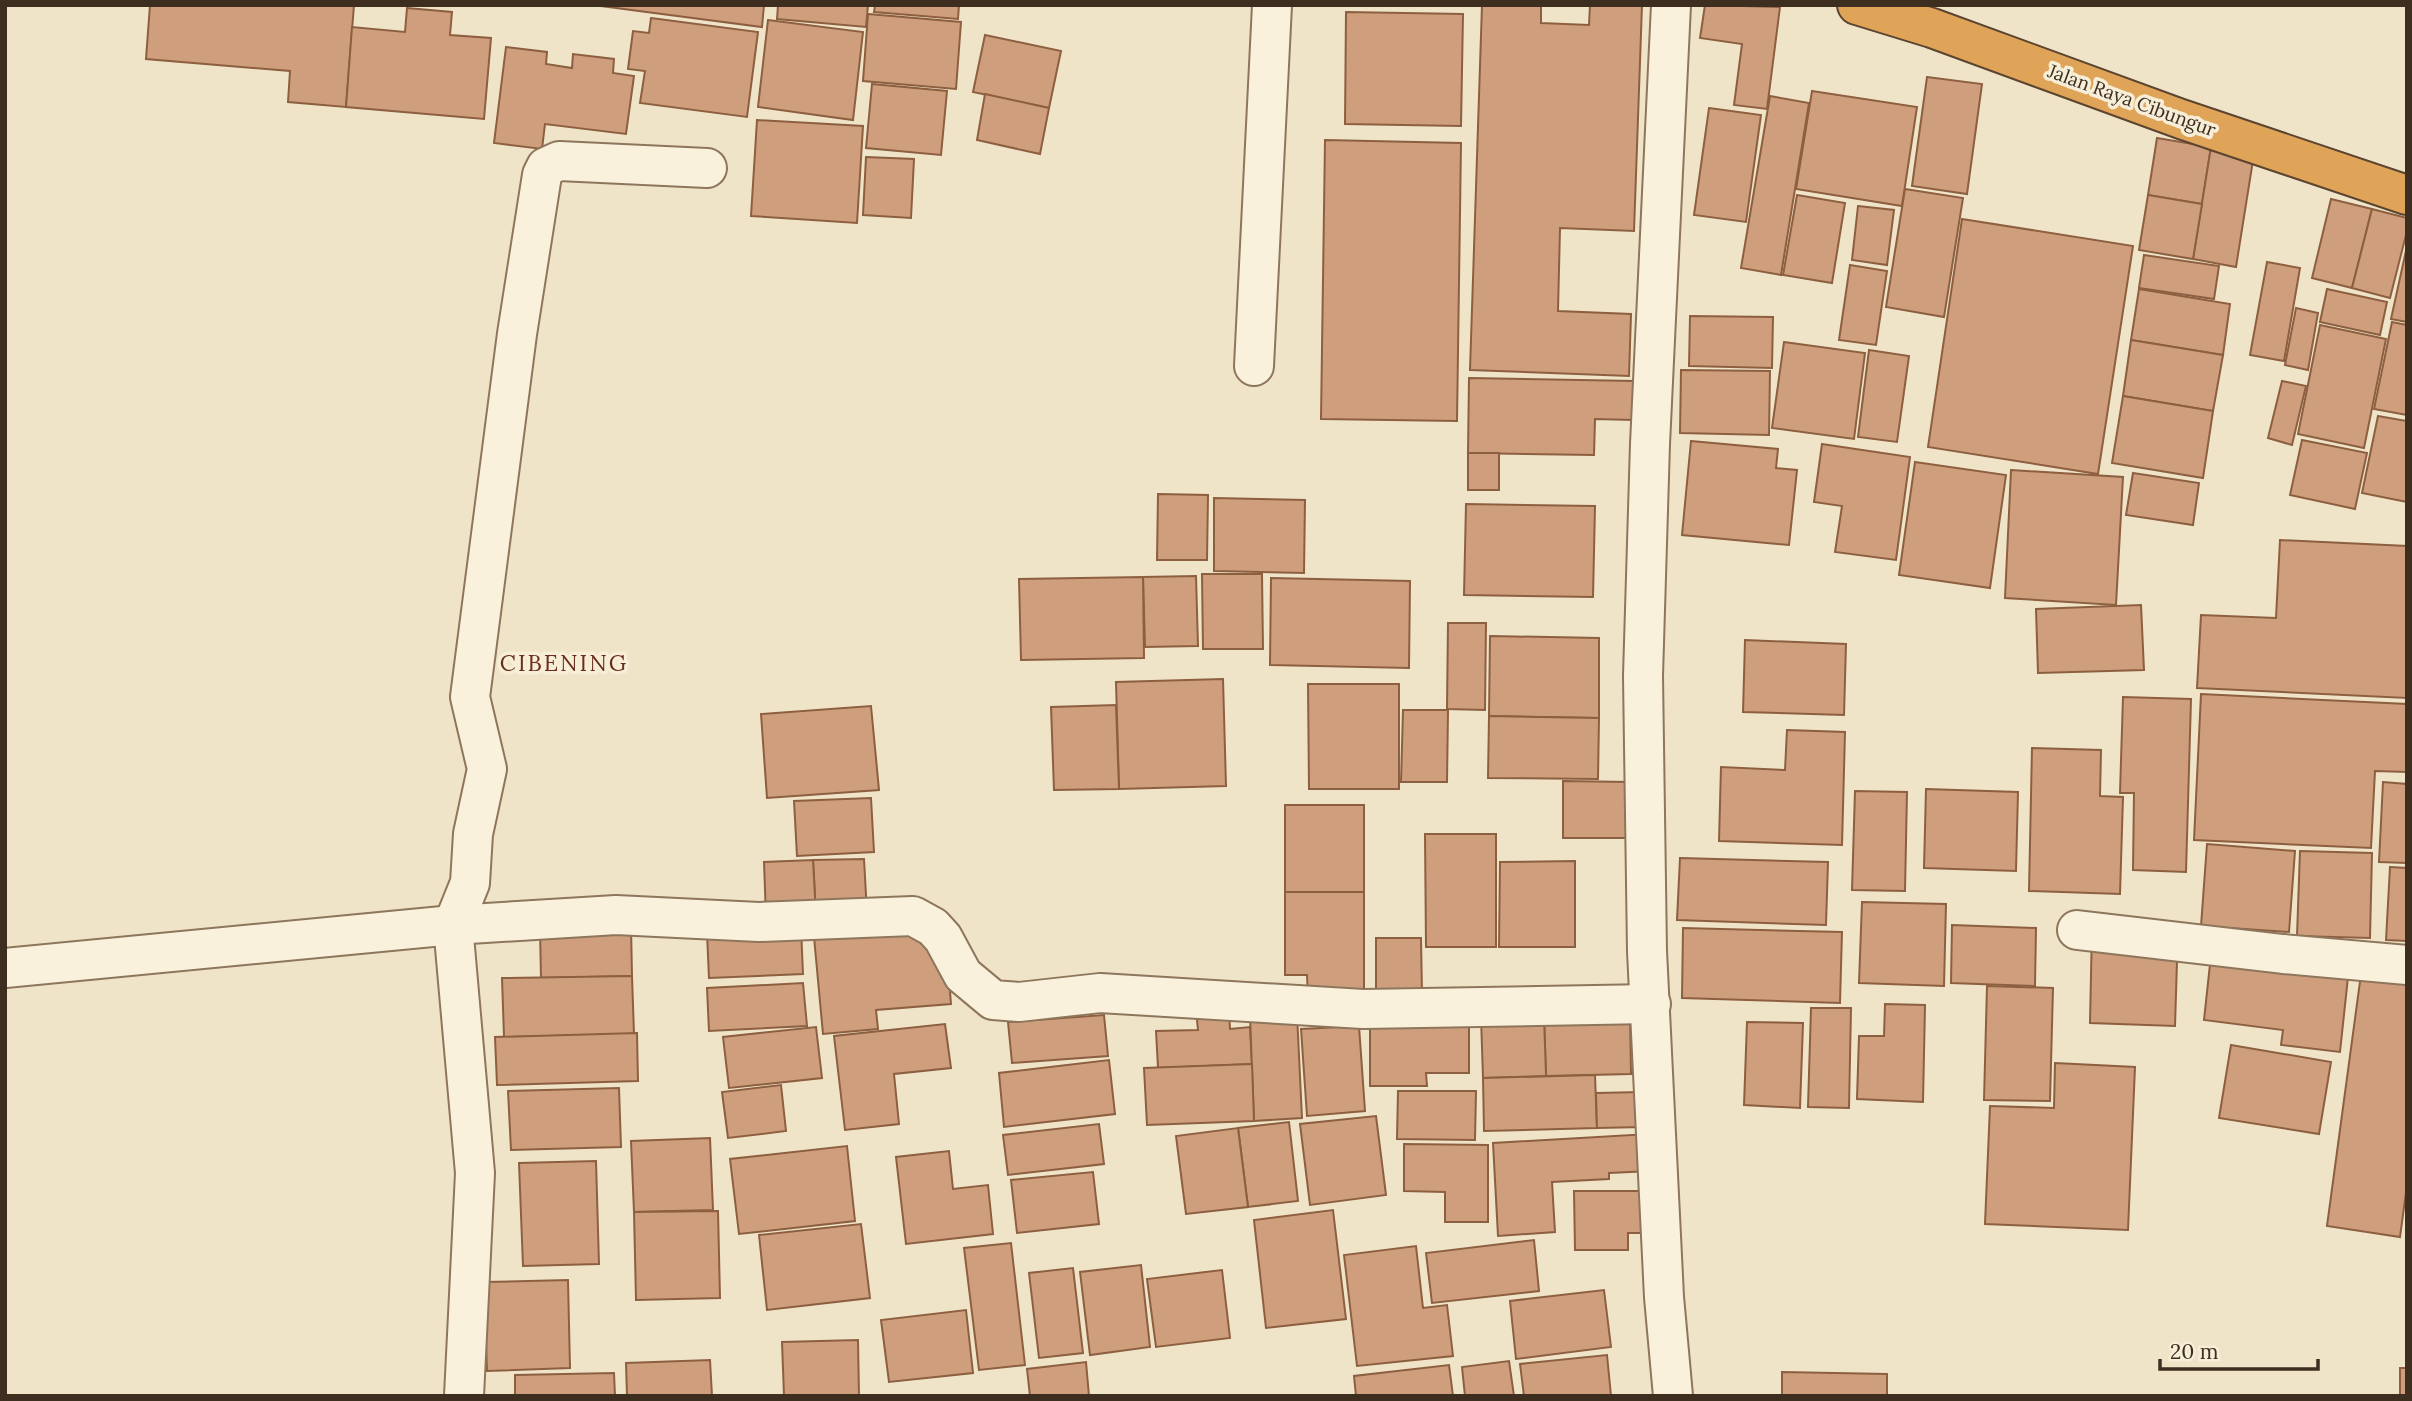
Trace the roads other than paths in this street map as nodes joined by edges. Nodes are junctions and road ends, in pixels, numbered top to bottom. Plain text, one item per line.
1 (1272, 5) edge
2 (1671, 5) edge
3 (1857, 5) edge
4 (707, 169) dead end
5 (2407, 195) edge
6 (1254, 366) dead end
7 (453, 925) junction
8 (2077, 930) dead end
9 (2407, 965) edge
10 (5, 968) edge
11 (1651, 1004) junction
12 (464, 1396) edge
13 (1672, 1396) edge

1 - 6 street
2 - 11 street
3 - 5 highway, Jalan Raya Cibungur
4 - 7 street
7 - 10 street
7 - 11 street
7 - 12 street
8 - 9 street
11 - 13 street

